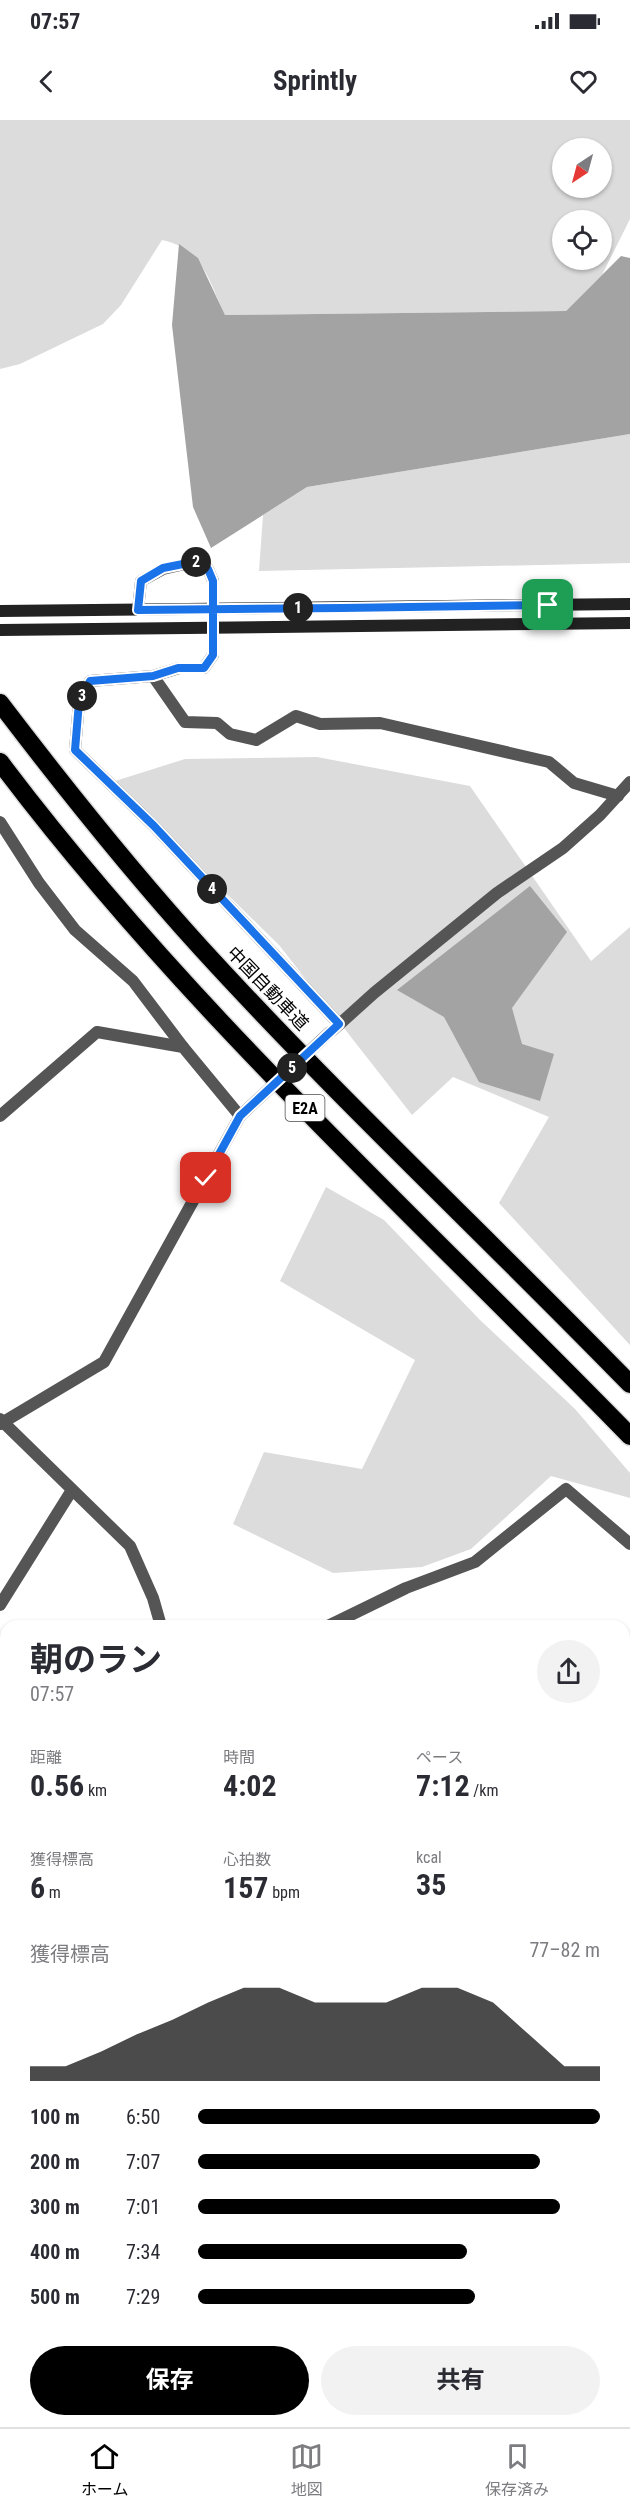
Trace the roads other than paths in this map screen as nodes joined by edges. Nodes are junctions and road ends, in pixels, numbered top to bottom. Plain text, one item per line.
1 (630, 604) edge
2 (138, 610) junction
3 (0, 611) edge
4 (630, 623) edge
5 (0, 630) edge
6 (153, 676) junction
7 (0, 703) edge
8 (0, 762) edge
9 (630, 782) edge
10 (618, 796) junction
11 (0, 822) edge
12 (335, 1028) junction
13 (183, 1047) junction
14 (0, 1116) edge
15 (240, 1116) junction
16 (630, 1384) edge
17 (1, 1422) edge
18 (630, 1436) edge
19 (72, 1490) junction
20 (630, 1544) edge
21 (0, 1605) edge
22 (159, 1620) edge
23 (340, 1620) edge

1 - 2 street
2 - 3 street
2 - 6 street, bridge
4 - 5 street
6 - 10 street
6 - 12 street
7 - 16 highway, 中国自動車道 / E2A
8 - 18 highway, E2A
9 - 10 street
10 - 12 street
11 - 13 street
12 - 15 street, bridge
13 - 14 street
13 - 15 street
15 - 17 street
17 - 19 street
19 - 21 street
19 - 22 street
20 - 23 street

